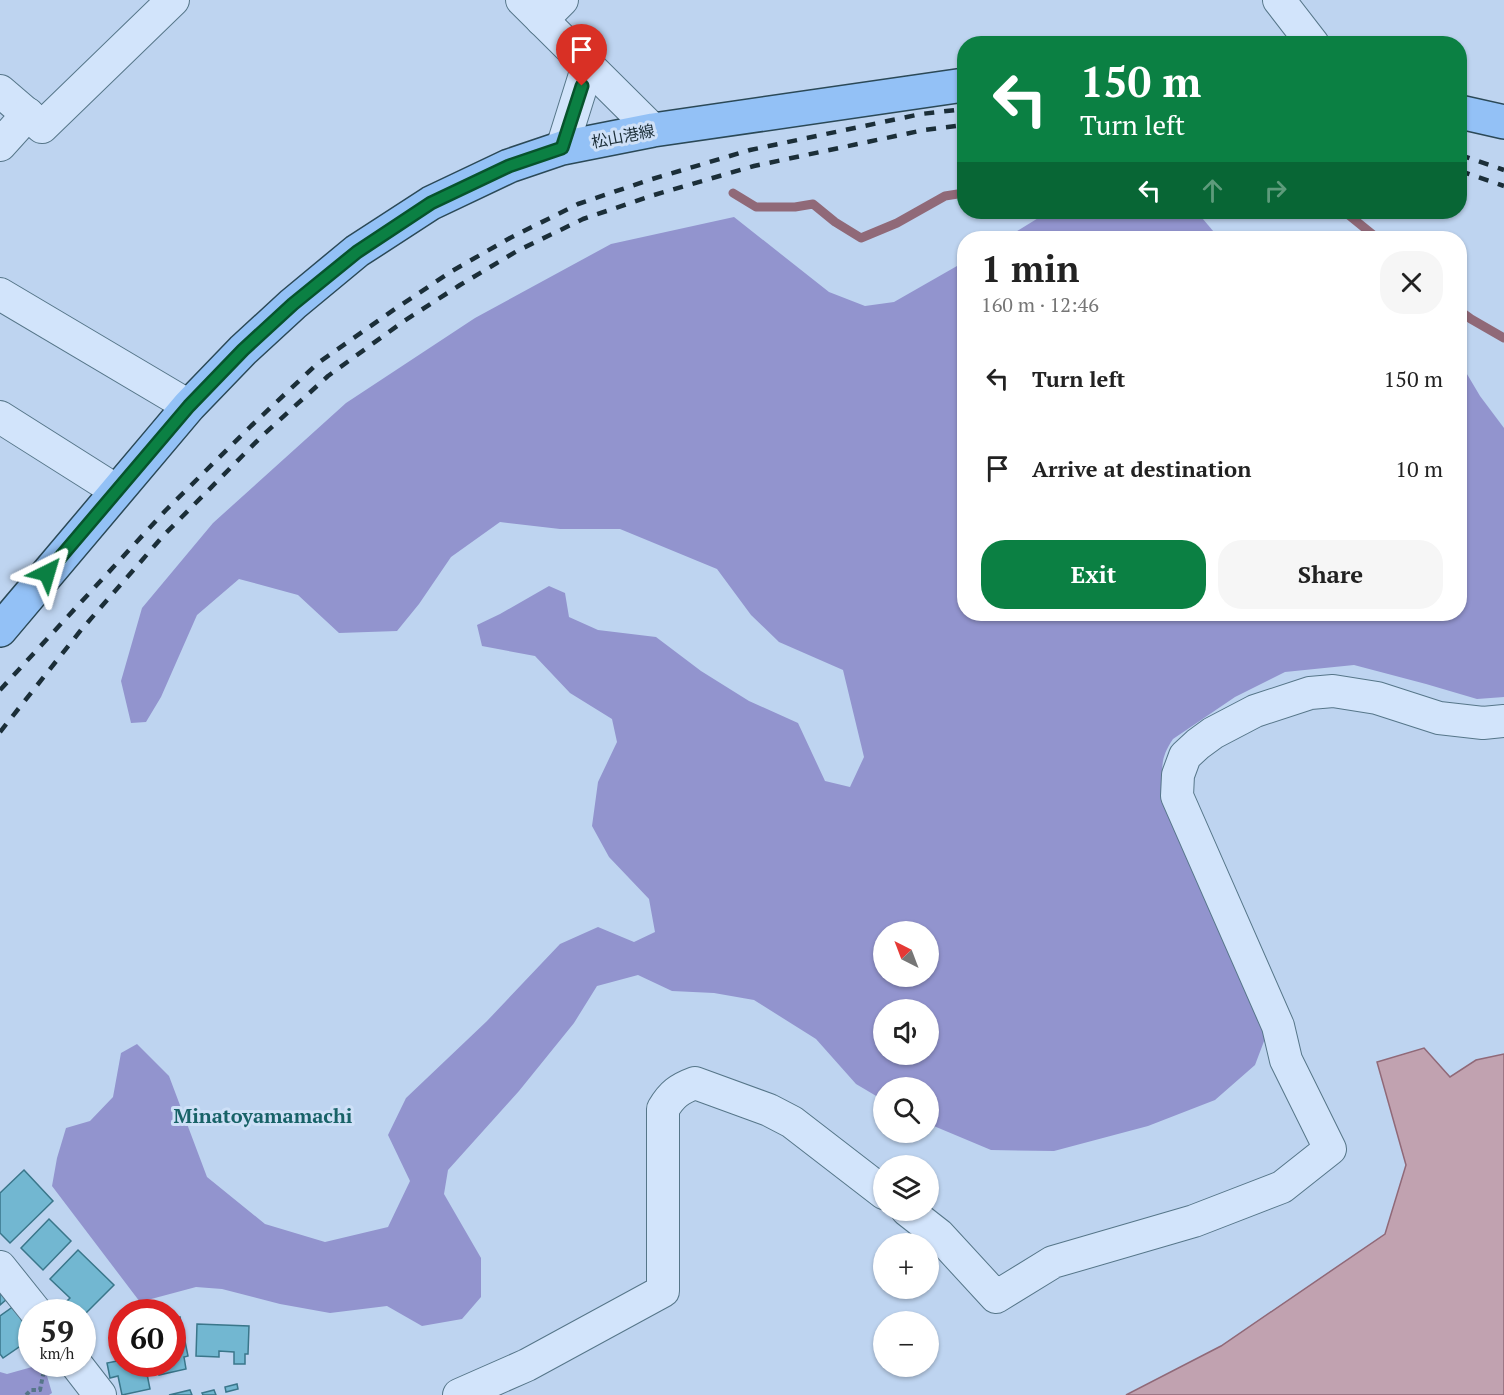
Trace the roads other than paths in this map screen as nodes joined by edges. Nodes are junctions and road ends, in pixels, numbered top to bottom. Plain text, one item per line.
1 (173, 0) edge
2 (1279, 0) edge
3 (542, 7) edge
4 (1307, 36) edge
5 (588, 65) junction
6 (957, 86) edge
7 (0, 92) edge
8 (27, 114) junction
9 (1467, 114) edge
10 (1504, 122) edge
11 (653, 130) junction
12 (0, 145) edge
13 (562, 148) junction
14 (0, 294) edge
15 (189, 406) junction
16 (0, 417) edge
17 (117, 491) junction
18 (0, 630) edge
19 (1504, 721) edge
20 (873, 1185) edge
21 (921, 1221) edge
22 (0, 1267) edge
23 (26, 1299) edge
24 (86, 1377) edge
25 (100, 1395) edge
26 (459, 1395) edge

1 - 8 street
2 - 4 street
3 - 5 street
5 - 11 street
5 - 13 street
6 - 11 main road, 松山港線
7 - 8 street
8 - 12 street
9 - 10 main road
11 - 13 main road, 松山港線
13 - 15 main road, 松山港線
14 - 15 street
15 - 17 main road, 松山港線
16 - 17 street
17 - 18 main road, 松山港線
19 - 21 street
20 - 26 street
22 - 23 street
24 - 25 street

